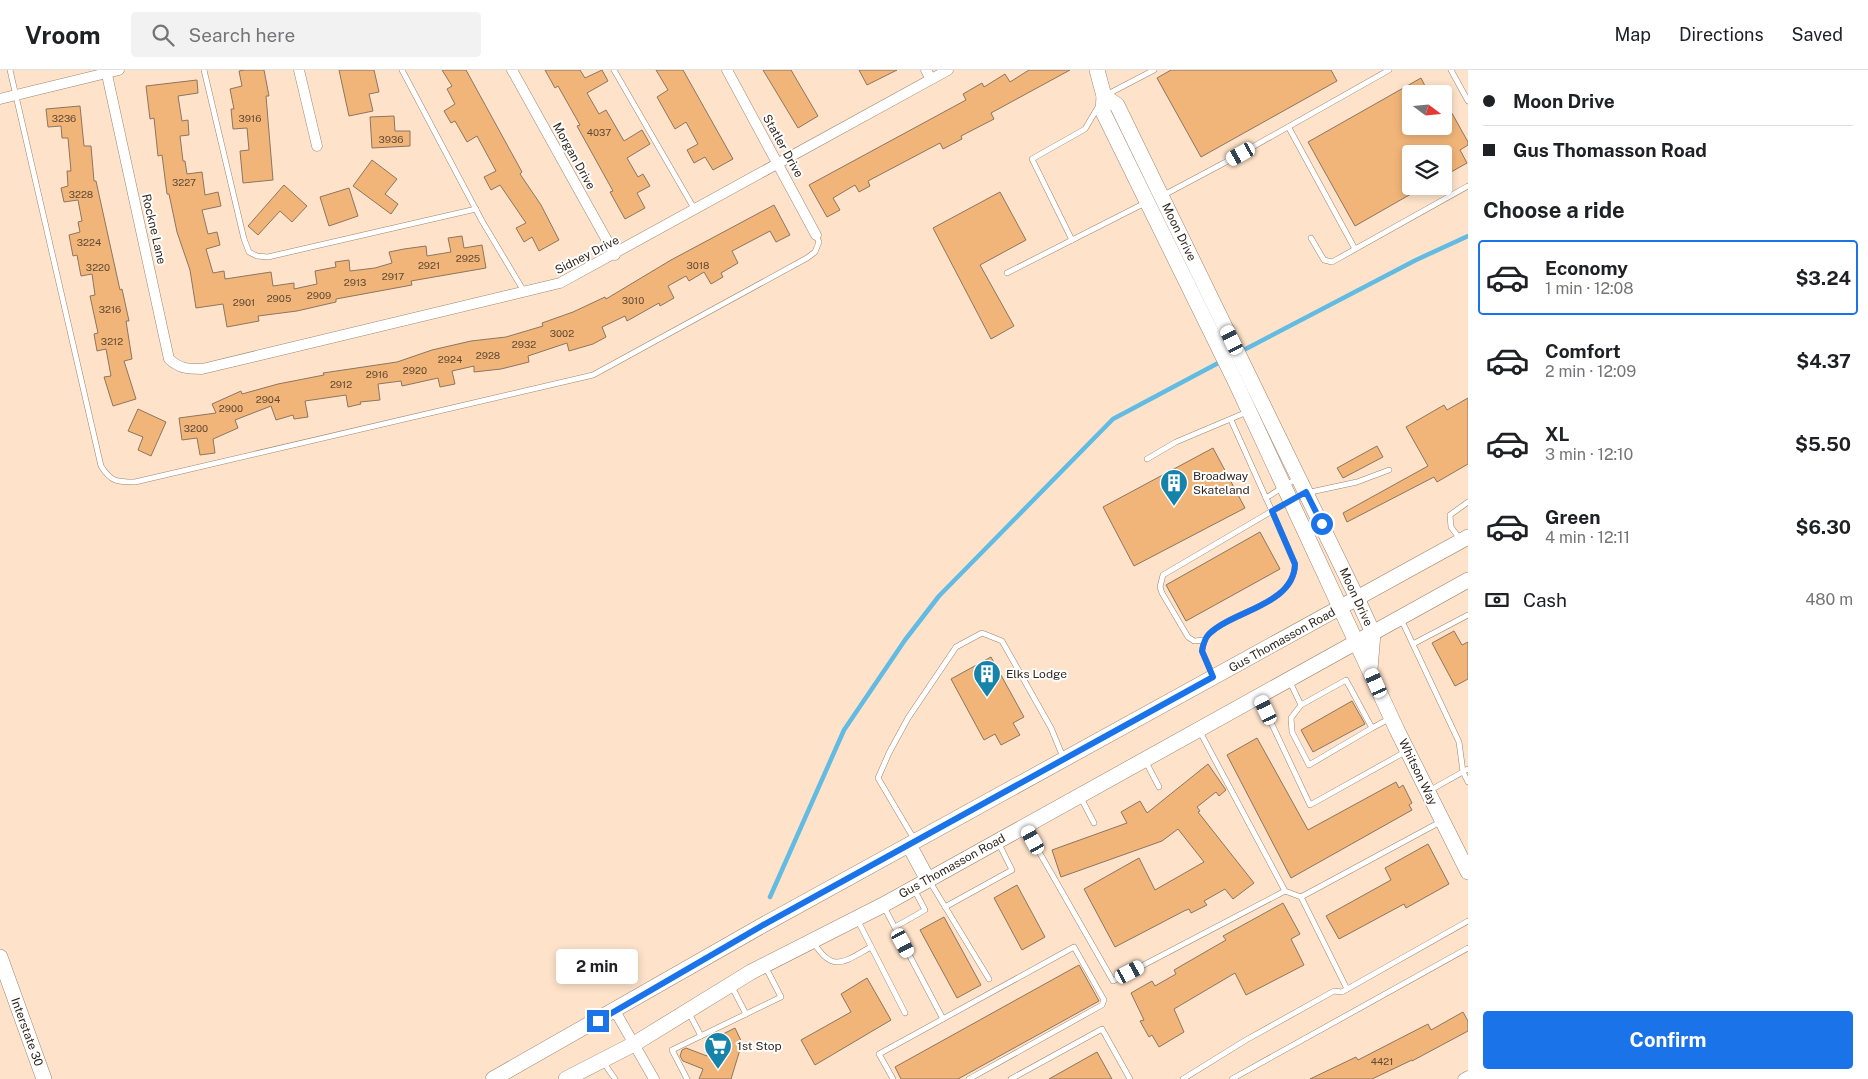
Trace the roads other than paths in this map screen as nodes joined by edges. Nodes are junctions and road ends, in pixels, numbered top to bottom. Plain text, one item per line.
1 (10, 70) edge
2 (119, 70) edge
3 (204, 70) edge
4 (299, 70) edge
5 (402, 70) edge
6 (512, 70) edge
7 (614, 70) edge
8 (727, 70) edge
9 (948, 70) edge
10 (1097, 70) edge
11 (1154, 70) edge
12 (1389, 70) edge
13 (1451, 70) edge
14 (106, 72) edge
15 (929, 74) edge
16 (16, 95) junction
17 (1104, 96) junction
18 (0, 98) edge
19 (1468, 101) edge
20 (1289, 128) junction
21 (317, 146) dead end
22 (778, 162) junction
23 (1468, 186) edge
24 (1162, 196) junction
25 (1147, 202) junction
26 (476, 209) junction
27 (695, 210) junction
28 (816, 235) joint
29 (1311, 238) dead end
30 (1072, 240) junction
31 (1355, 249) junction
32 (615, 255) junction
33 (1007, 273) dead end
34 (525, 292) junction
35 (202, 369) joint
36 (1263, 403) junction
37 (1248, 411) junction
38 (1231, 420) junction
39 (1147, 459) dead end
40 (1389, 470) dead end
41 (1299, 477) junction
42 (1285, 486) junction
43 (1306, 492) junction
44 (1266, 498) junction
45 (1291, 500) junction
46 (1468, 502) edge
47 (1272, 511) junction
48 (1464, 539) edge
49 (1468, 580) edge
50 (1357, 598) junction
51 (1341, 607) junction
52 (1468, 615) edge
53 (1401, 618) junction
54 (1373, 633) junction
55 (1205, 640) junction
56 (1357, 642) junction
57 (1413, 644) junction
58 (1370, 670) junction
59 (1213, 677) junction
60 (1289, 679) junction
61 (1259, 696) junction
62 (1301, 705) junction
63 (1392, 718) junction
64 (1372, 728) junction
65 (1198, 730) junction
66 (1408, 751) junction
67 (1064, 760) junction
68 (1144, 760) junction
69 (1466, 770) edge
70 (1468, 782) edge
71 (1159, 787) dead end
72 (1428, 792) junction
73 (1079, 796) junction
74 (1442, 821) junction
75 (1094, 823) dead end
76 (1024, 826) junction
77 (998, 841) junction
78 (912, 844) junction
79 (1468, 872) edge
80 (928, 880) junction
81 (913, 888) junction
82 (1285, 891) junction
83 (1300, 897) junction
84 (883, 905) junction
85 (945, 907) junction
86 (857, 918) junction
87 (1468, 921) edge
88 (895, 927) junction
89 (813, 940) junction
90 (871, 947) junction
91 (1468, 948) edge
92 (0, 957) edge
93 (764, 965) junction
94 (989, 979) dead end
95 (730, 984) junction
96 (1347, 989) junction
97 (614, 1011) junction
98 (688, 1011) junction
99 (905, 1013) dead end
100 (746, 1014) junction
101 (943, 1019) junction
102 (701, 1036) junction
103 (634, 1044) junction
104 (602, 1060) junction
105 (1468, 1076) edge
106 (684, 1078) edge
107 (44, 1079) edge
108 (493, 1079) edge
109 (566, 1079) edge
110 (614, 1079) edge
111 (654, 1079) edge
112 (893, 1079) edge
113 (969, 1079) edge
114 (1011, 1079) edge
115 (1130, 1079) edge
116 (1183, 1079) edge
117 (1232, 1079) edge
118 (1463, 1079) edge

1 - 16 lane
2 - 14 street
3 - 26 lane
4 - 21 street
5 - 26 lane
6 - 32 street, Morgan Drive
7 - 27 lane
8 - 22 street, Statler Drive
9 - 15 street, Sidney Drive
10 - 17 main road, Moon Drive
11 - 17 lane
12 - 20 lane
13 - 19 lane
14 - 16 street
14 - 35 street, Rockne Lane
15 - 22 street, Sidney Drive
16 - 18 street
16 - 28 lane
17 - 24 main road, Moon Drive
17 - 25 main road, Moon Drive
17 - 30 lane
20 - 24 lane
20 - 31 lane
22 - 27 street, Sidney Drive
22 - 28 street, Statler Drive
23 - 31 lane
24 - 25 lane
24 - 36 main road, Moon Drive
25 - 30 lane
25 - 37 main road, Moon Drive
26 - 34 lane
27 - 32 street, Sidney Drive
29 - 31 lane
30 - 33 lane
32 - 34 street, Sidney Drive
34 - 35 street, Sidney Drive
36 - 37 lane
36 - 41 main road, Moon Drive
37 - 38 lane
37 - 42 main road, Moon Drive
38 - 39 lane
38 - 44 lane
40 - 43 lane
41 - 42 lane
41 - 43 main road, Moon Drive
42 - 44 lane
42 - 45 main road, Moon Drive
43 - 45 lane
43 - 50 main road, Moon Drive
44 - 47 lane
45 - 47 lane
45 - 51 main road, Moon Drive
46 - 48 lane
47 - 55 lane
47 - 55 lane
48 - 50 main road, Gus Thomasson Road
49 - 53 main road, Gus Thomasson Road
50 - 51 main road, Gus Thomasson Road
50 - 54 main road, Moon Drive
51 - 56 main road, Moon Drive
51 - 59 main road, Gus Thomasson Road
52 - 57 lane
53 - 54 main road, Gus Thomasson Road
53 - 57 lane
54 - 56 main road, Gus Thomasson Road
54 - 58 main road, Moon Drive
55 - 59 lane
56 - 58 main road, Moon Drive
56 - 60 main road, Gus Thomasson Road
57 - 69 lane
58 - 63 main road, Whitson Way
59 - 67 main road, Gus Thomasson Road
60 - 61 main road, Gus Thomasson Road
60 - 62 lane
61 - 65 main road, Gus Thomasson Road
61 - 66 lane
62 - 64 lane
62 - 64 lane
63 - 64 lane
63 - 66 main road, Whitson Way
65 - 68 main road, Gus Thomasson Road
65 - 82 lane
66 - 72 main road, Whitson Way
67 - 78 main road, Gus Thomasson Road
67 - 78 lane
68 - 71 lane
68 - 73 main road, Gus Thomasson Road
69 - 70 lane
69 - 72 lane
72 - 74 main road, Whitson Way
73 - 75 lane
73 - 76 main road, Gus Thomasson Road
74 - 79 main road, Whitson Way
74 - 83 lane
76 - 77 main road, Gus Thomasson Road
76 - 82 lane
77 - 80 main road, Gus Thomasson Road
77 - 85 lane
78 - 80 main road
78 - 97 main road, Gus Thomasson Road
80 - 81 main road, Gus Thomasson Road
80 - 85 lane
81 - 84 main road, Gus Thomasson Road
81 - 88 lane
82 - 83 lane
83 - 96 lane
84 - 86 main road, Gus Thomasson Road
84 - 88 lane
85 - 94 lane
86 - 89 main road, Gus Thomasson Road
86 - 90 lane
87 - 96 lane
88 - 101 lane
89 - 90 lane
89 - 93 main road, Gus Thomasson Road
90 - 99 lane
91 - 117 lane
92 - 107 main road, Interstate 30
93 - 95 main road, Gus Thomasson Road
93 - 100 lane
95 - 98 main road, Gus Thomasson Road
95 - 100 lane
96 - 116 lane
97 - 103 street
97 - 108 main road, Gus Thomasson Road
98 - 102 lane
98 - 103 main road, Gus Thomasson Road
100 - 102 lane
101 - 112 lane
101 - 113 lane
102 - 106 lane
103 - 104 main road, Gus Thomasson Road
103 - 111 street
104 - 109 main road, Gus Thomasson Road
104 - 110 lane
105 - 118 street
114 - 115 lane

